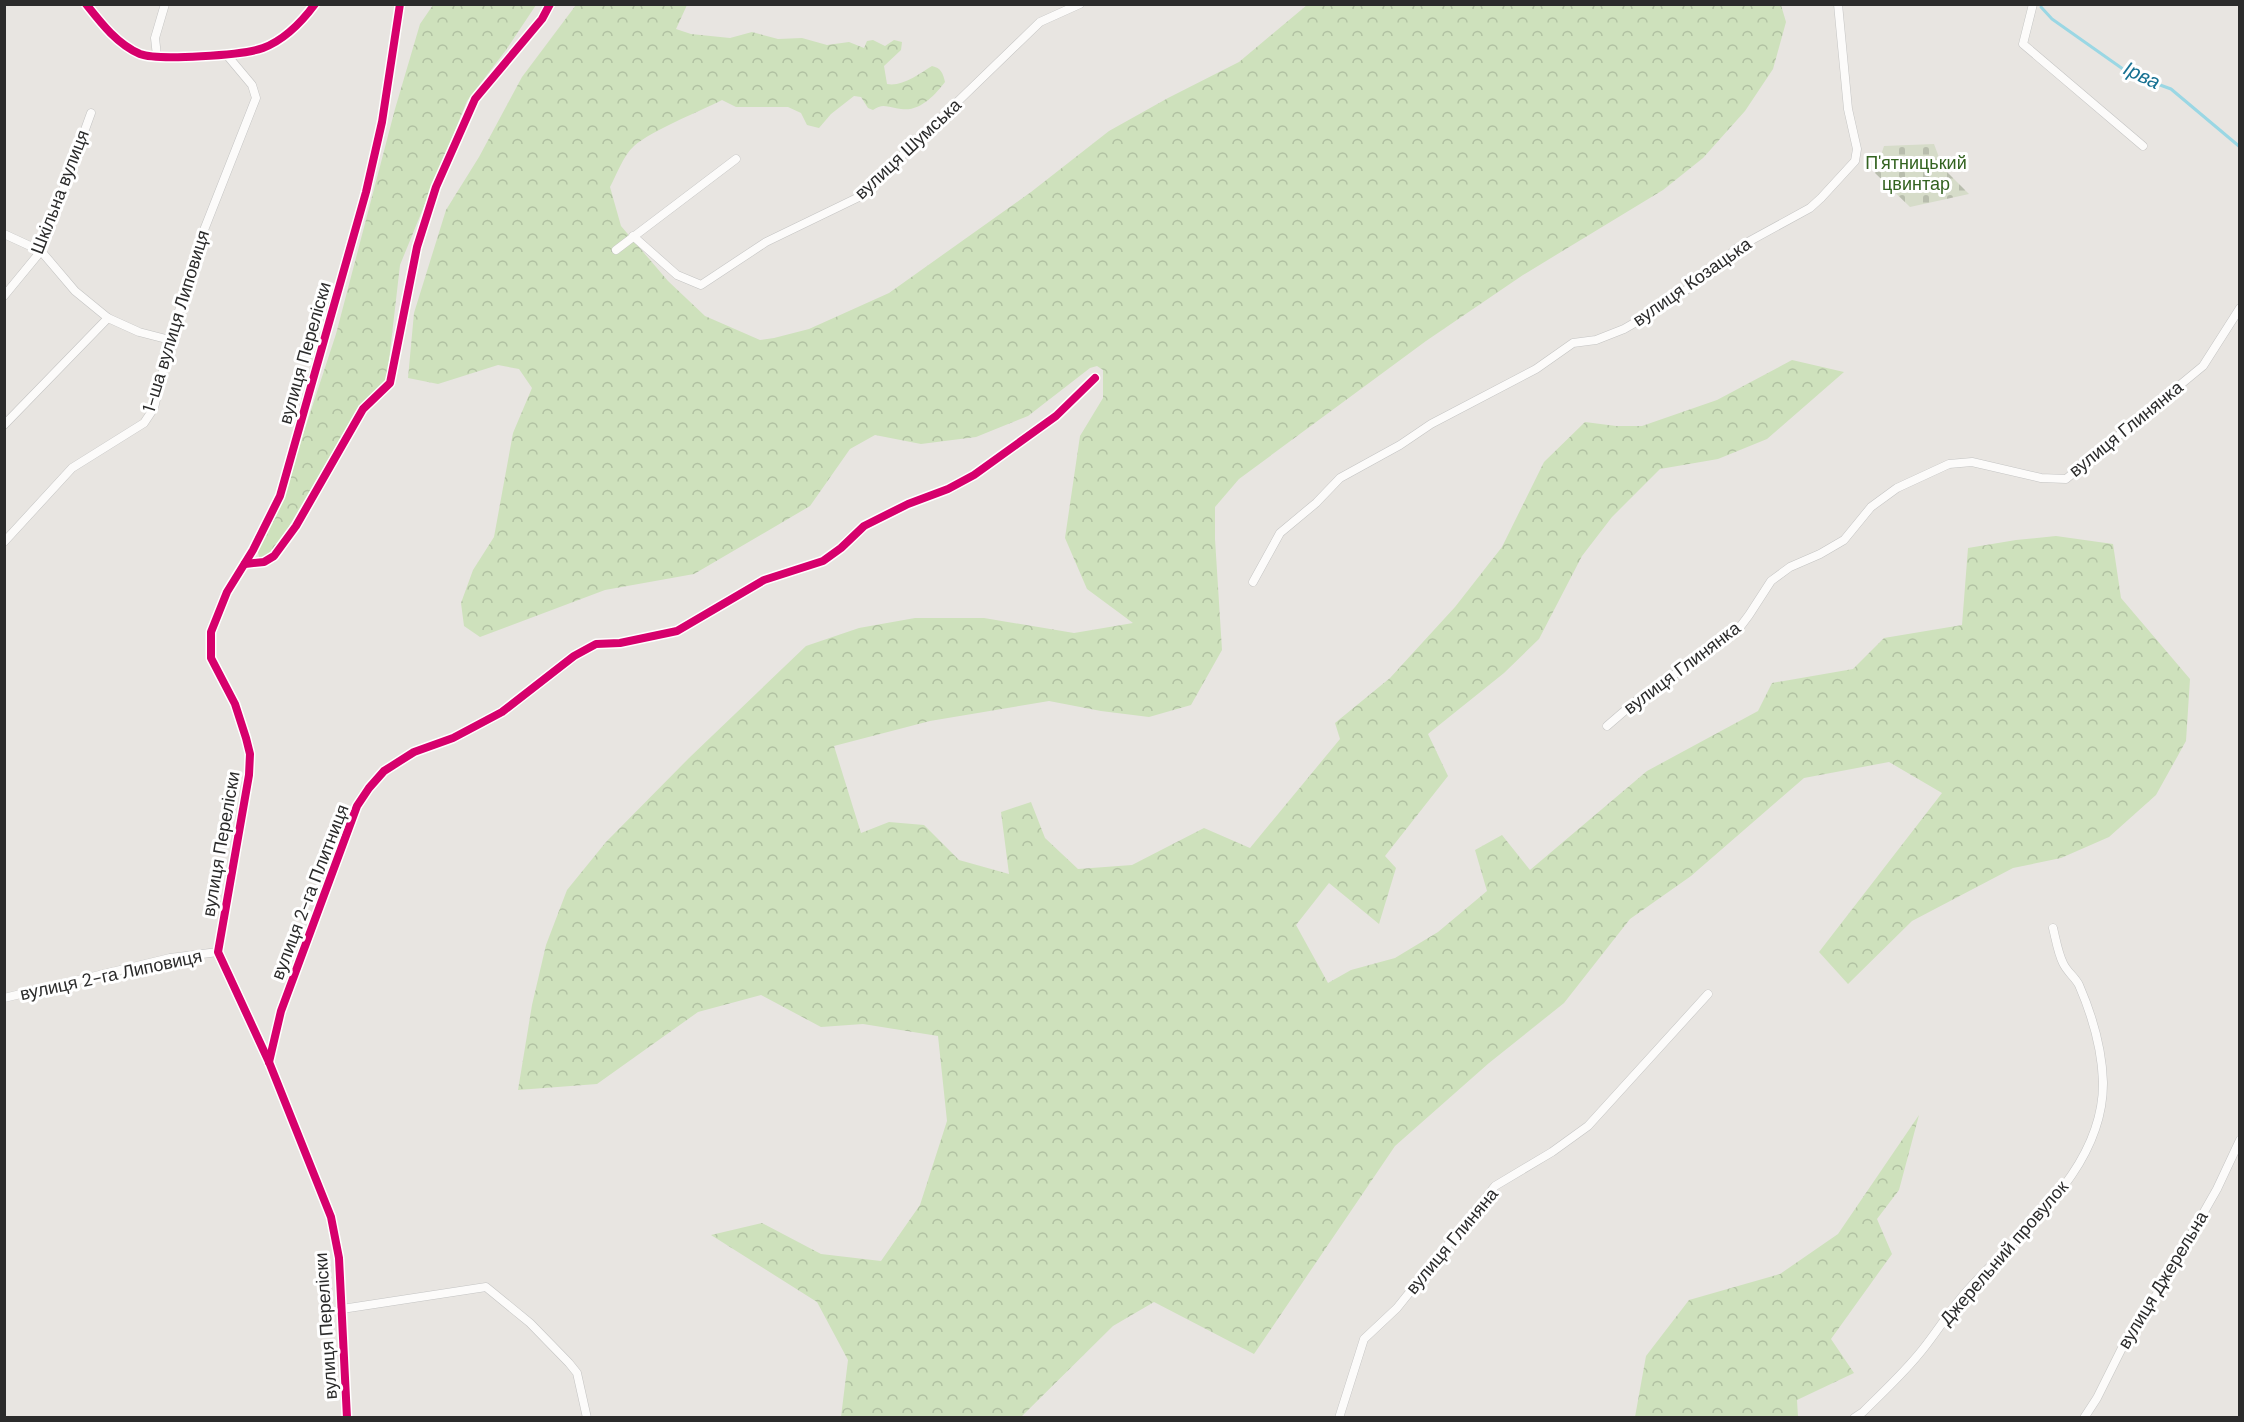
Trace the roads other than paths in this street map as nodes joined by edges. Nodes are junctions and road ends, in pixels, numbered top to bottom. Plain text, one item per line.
1 (86, 4) edge
2 (165, 4) edge
3 (315, 4) edge
4 (400, 4) edge
5 (550, 4) edge
6 (1080, 4) edge
7 (1838, 4) edge
8 (2033, 4) edge
9 (226, 54) junction
10 (157, 56) junction
11 (91, 113) dead end
12 (2143, 146) dead end
13 (736, 159) dead end
14 (4, 234) edge
15 (633, 236) junction
16 (616, 250) dead end
17 (41, 251) junction
18 (4, 296) edge
19 (2240, 308) edge
20 (108, 318) junction
21 (170, 340) junction
22 (1095, 378) dead end
23 (4, 424) edge
24 (4, 542) edge
25 (245, 564) junction
26 (1254, 582) dead end
27 (1607, 726) dead end
28 (2053, 928) dead end
29 (218, 952) junction
30 (1708, 994) dead end
31 (4, 998) edge
32 (269, 1062) junction
33 (2240, 1140) edge
34 (342, 1309) junction
35 (347, 1418) edge
36 (587, 1418) edge
37 (1339, 1418) edge
38 (1854, 1418) edge
39 (2084, 1418) edge

1 - 10 street
2 - 10 street
3 - 9 street
4 - 25 street, вулиця Переліски
5 - 25 street
6 - 15 street, вулиця Шумська
7 - 26 street, вулиця Козацька
8 - 12 street
9 - 10 street
9 - 21 street, 1-ша вулиця Липовиця
11 - 17 street, Шкільна вулиця
13 - 15 street
14 - 17 street
15 - 16 street
17 - 18 street, Шкільна вулиця
17 - 20 street
19 - 27 street, вулиця Глинянка
20 - 21 street
20 - 23 street
21 - 24 street, 1-ша вулиця Липовиця
22 - 32 street, вулиця 2-га Плитниця
25 - 29 street, вулиця Переліски
28 - 38 street, Джерельний провулок
29 - 31 street, вулиця 2-га Липовиця
29 - 32 street, вулиця Переліски
30 - 37 street, вулиця Глиняна
32 - 34 street, вулиця Переліски
33 - 39 street, вулиця Джерельна
34 - 35 street, вулиця Переліски
34 - 36 street

